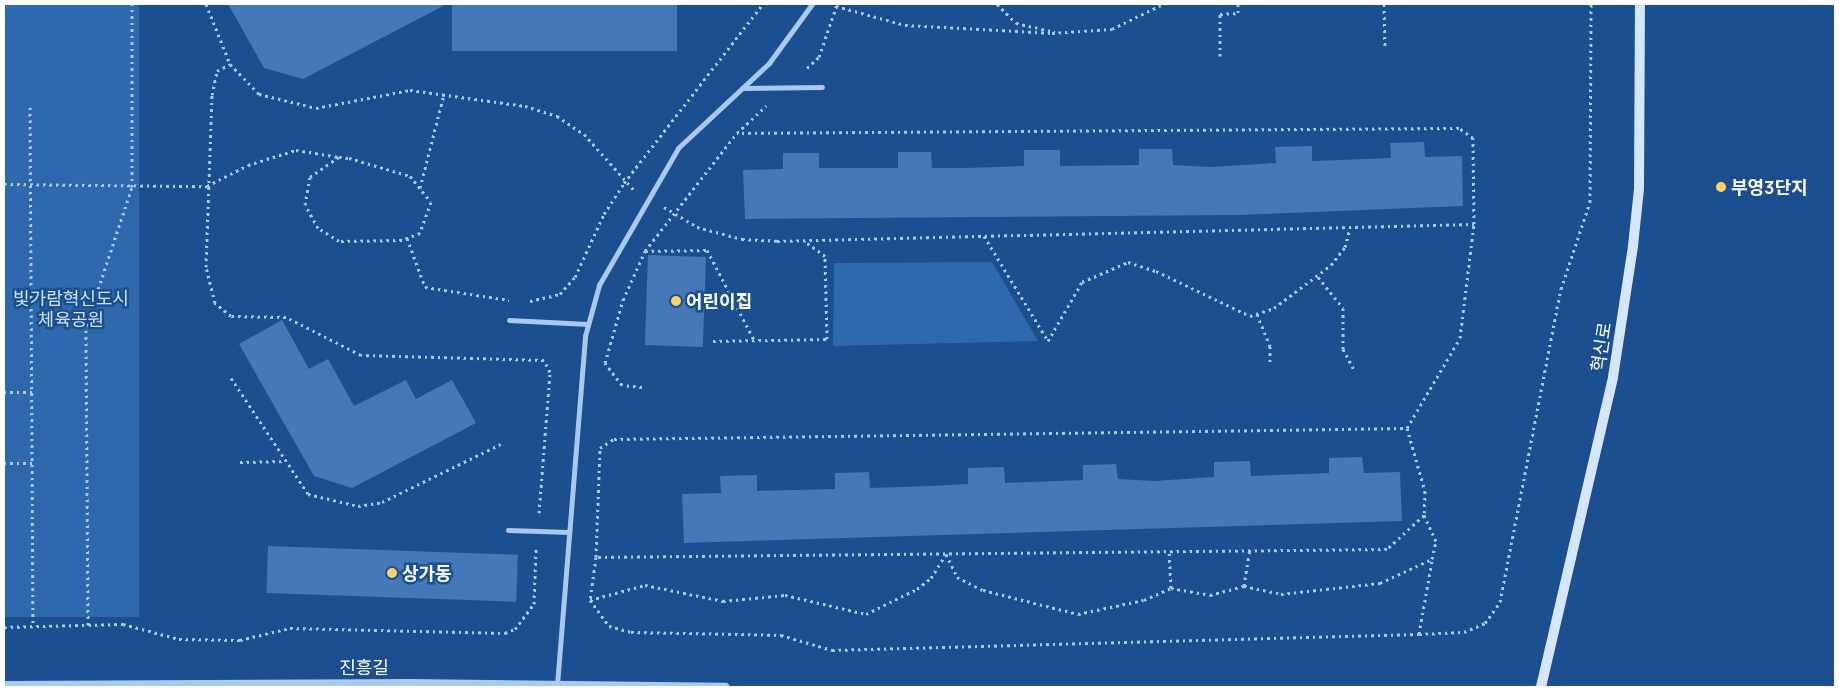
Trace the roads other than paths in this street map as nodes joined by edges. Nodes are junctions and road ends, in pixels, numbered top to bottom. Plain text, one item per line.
1 (812, 4) edge
2 (1640, 4) edge
3 (822, 87) dead end
4 (742, 88) junction
5 (509, 320) dead end
6 (588, 324) junction
7 (508, 530) dead end
8 (569, 532) junction
9 (557, 685) junction
10 (4, 686) edge
11 (725, 687) edge
12 (1541, 687) edge

1 - 4 street
2 - 12 main road, 혁신로
3 - 4 street
4 - 6 street
5 - 6 street
6 - 8 street
7 - 8 street
8 - 9 street
9 - 10 street, 진흥길
9 - 11 street, 진흥길

